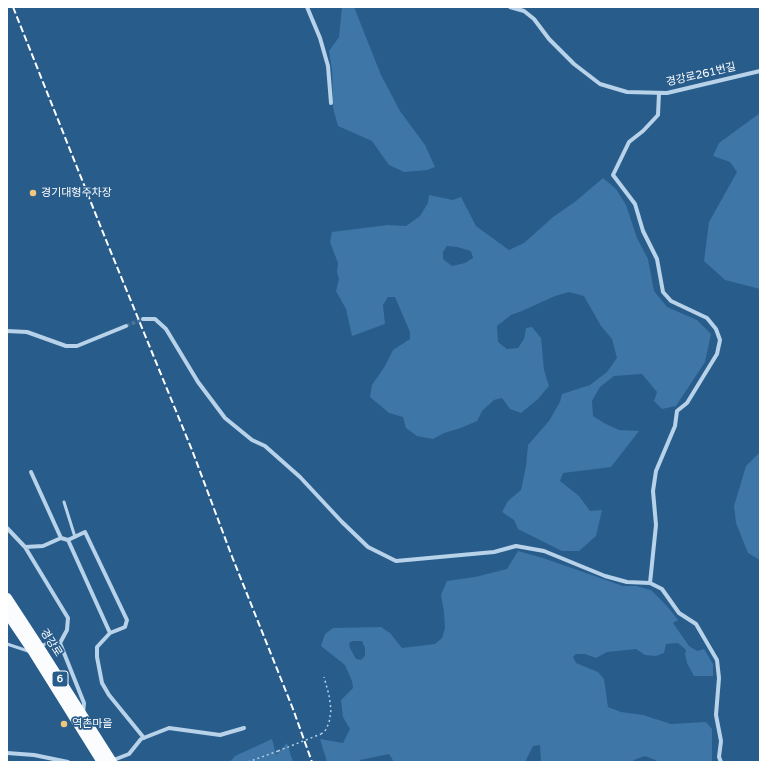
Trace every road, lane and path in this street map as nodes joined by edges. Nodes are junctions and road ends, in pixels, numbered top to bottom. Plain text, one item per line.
1 (307, 7) edge
2 (510, 7) edge
3 (760, 71) edge
4 (659, 93) junction
5 (331, 103) dead end
6 (143, 319) tunnel mouth
7 (126, 326) tunnel mouth
8 (7, 331) edge
9 (31, 472) dead end
10 (64, 502) dead end
11 (7, 528) edge
12 (75, 537) junction
13 (61, 538) junction
14 (68, 540) junction
15 (25, 547) junction
16 (650, 583) junction
17 (7, 598) edge
18 (7, 613) edge
19 (110, 632) junction
20 (60, 643) junction
21 (7, 644) edge
22 (37, 650) junction
23 (324, 677) dead end
24 (83, 715) junction
25 (244, 728) dead end
26 (144, 738) junction
27 (7, 753) edge
28 (68, 762) edge
29 (107, 762) edge
30 (248, 762) edge
31 (721, 762) edge

1 - 5 street
2 - 4 street, 경강로261번길
3 - 4 street, 경강로261번길
4 - 16 street
6 - 16 street
7 - 8 street
9 - 13 street
10 - 12 lane
11 - 15 street
12 - 14 street
12 - 19 street
13 - 14 street
13 - 15 street
14 - 19 street
15 - 20 street
16 - 31 street
17 - 22 main road, 경강로 / 6
18 - 22 main road, 경강로 / 6
19 - 26 street
20 - 22 lane
20 - 24 street
21 - 22 lane
22 - 24 main road, 경강로 / 6
22 - 29 main road, 경강로 / 6
23 - 30 path, bridge
24 - 29 main road, 경강로 / 6
25 - 26 street
26 - 29 street
27 - 28 street

